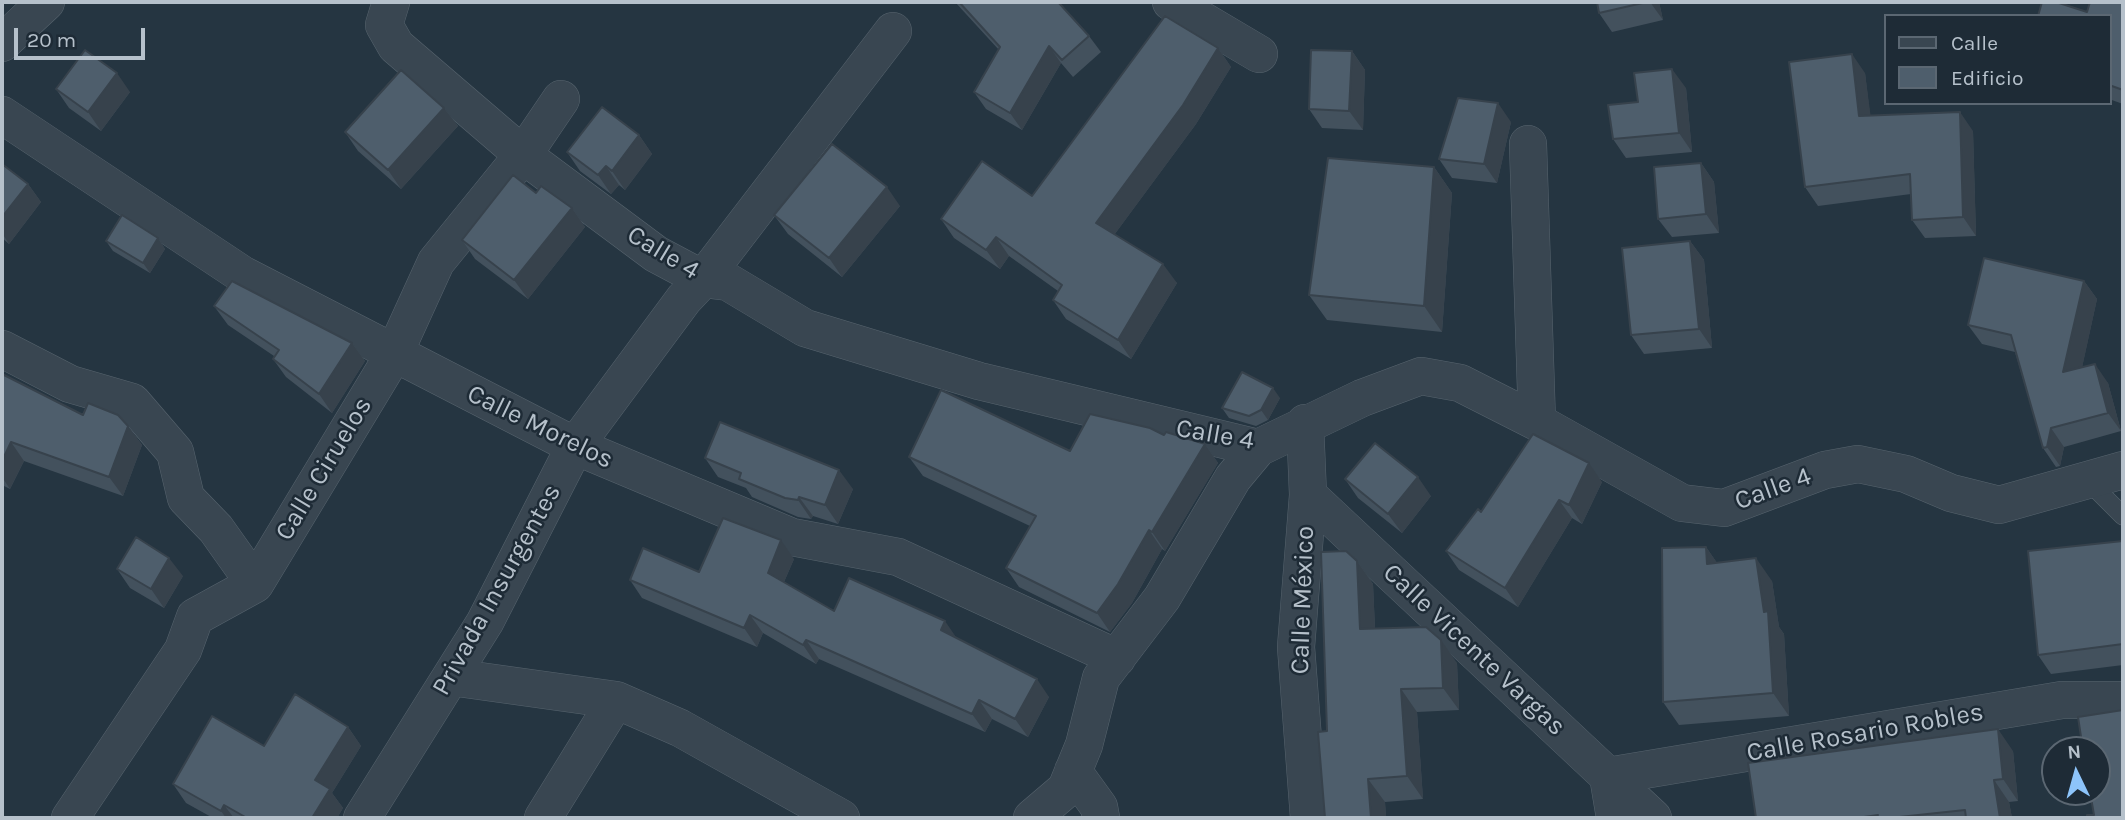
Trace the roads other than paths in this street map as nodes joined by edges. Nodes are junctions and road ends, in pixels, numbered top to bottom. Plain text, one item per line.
1 (46, 2) edge
2 (391, 2) edge
3 (1171, 2) edge
4 (893, 31) dead end
5 (2, 43) edge
6 (1259, 54) dead end
7 (561, 99) dead end
8 (2, 115) edge
9 (1528, 144) dead end
10 (523, 155) junction
11 (703, 279) junction
12 (2, 349) edge
13 (394, 354) junction
14 (1537, 422) junction
15 (1305, 423) junction
16 (575, 446) junction
17 (1258, 447) junction
18 (2123, 470) edge
19 (2088, 481) junction
20 (1308, 495) junction
21 (2123, 516) edge
22 (255, 584) junction
23 (1116, 658) junction
24 (451, 677) junction
25 (616, 700) junction
26 (2123, 700) edge
27 (1073, 771) junction
28 (1608, 776) junction
29 (70, 818) edge
30 (362, 818) edge
31 (543, 818) edge
32 (841, 818) edge
33 (1032, 818) edge
34 (1101, 818) edge
35 (1309, 818) edge
36 (1615, 818) edge
37 (1653, 818) edge

1 - 5 street
2 - 10 street, Calle 4
3 - 6 street
4 - 11 street, Privada Insurgentes
7 - 10 street, Calle Ciruelos
8 - 13 street, Calle Morelos
9 - 14 street
10 - 11 street, Calle 4
10 - 13 street, Calle Ciruelos
11 - 16 street, Privada Insurgentes
11 - 17 street, Calle 4
12 - 22 street
13 - 16 street, Calle Morelos
13 - 22 street, Calle Ciruelos
14 - 15 street, Calle 4
14 - 19 street, Calle 4
15 - 17 street, Calle 4
15 - 20 street, Calle México
16 - 23 street, Calle Morelos
16 - 24 street, Privada Insurgentes
17 - 23 street
18 - 19 street, Calle 4
19 - 21 lane
20 - 28 street, Calle Vicente Vargas
20 - 35 street, Calle México
22 - 29 street
23 - 27 street
24 - 25 street
24 - 30 street, Privada Insurgentes
25 - 31 street
25 - 32 street
26 - 28 street, Calle Rosario Robles
27 - 33 street
27 - 34 street
28 - 36 street
28 - 37 street, Calle Vicente Vargas

